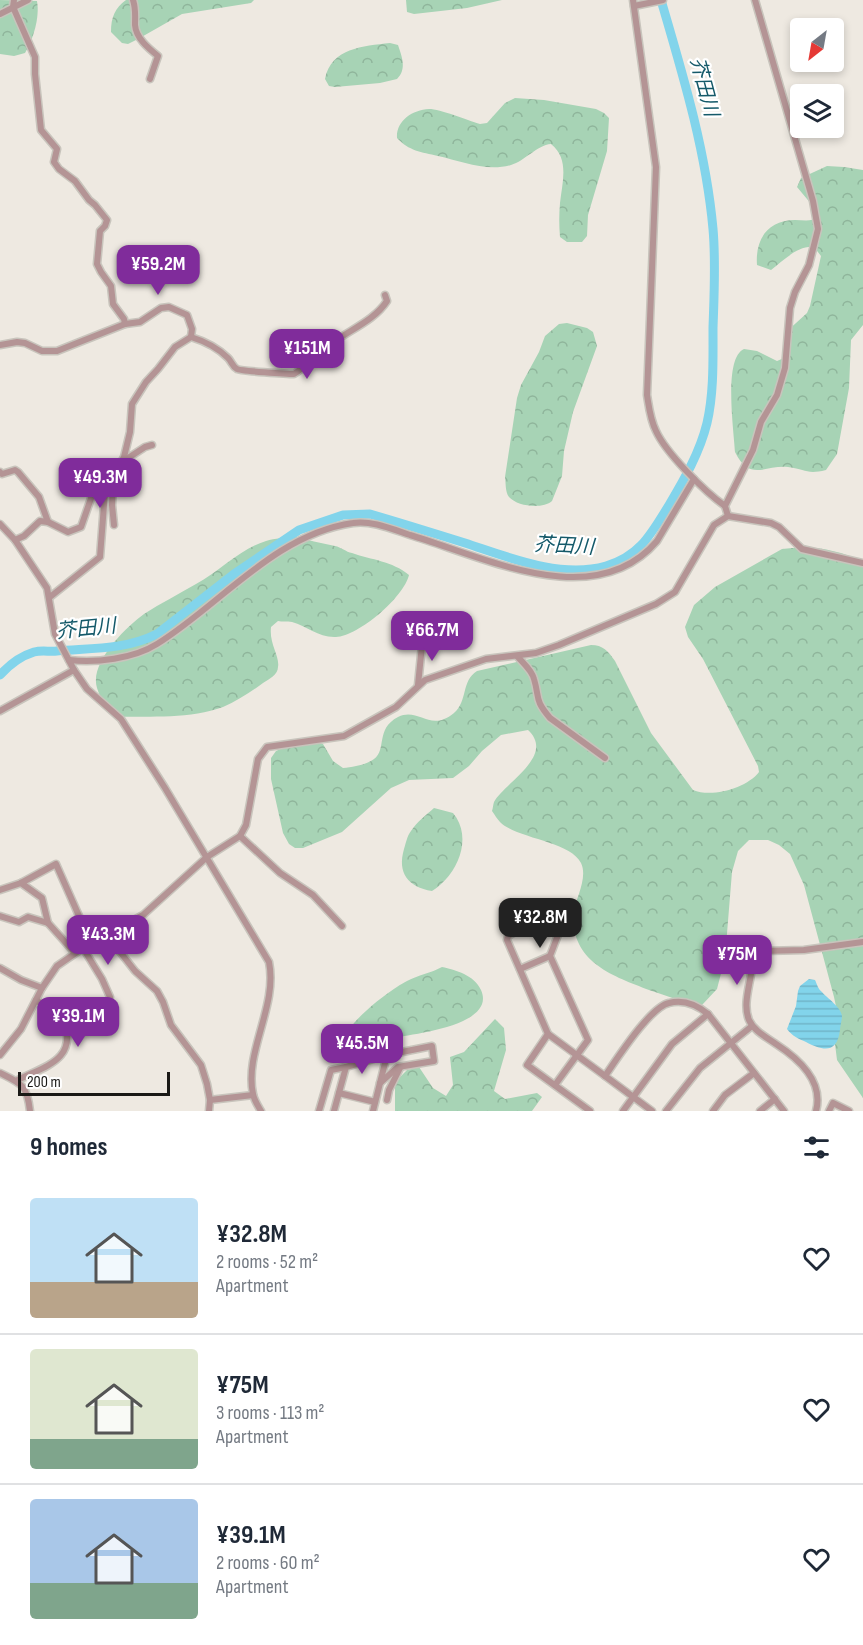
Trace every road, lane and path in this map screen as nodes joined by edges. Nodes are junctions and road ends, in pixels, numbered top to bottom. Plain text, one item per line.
1 (28, 0) edge
2 (133, 0) edge
3 (663, 0) edge
4 (755, 0) edge
5 (14, 3) edge
6 (633, 3) edge
7 (0, 14) edge
8 (150, 79) dead end
9 (385, 295) dead end
10 (125, 324) junction
11 (191, 337) junction
12 (0, 345) edge
13 (152, 445) dead end
14 (122, 462) junction
15 (0, 474) edge
16 (694, 479) junction
17 (108, 485) junction
18 (726, 506) junction
19 (728, 516) junction
20 (48, 522) junction
21 (0, 524) edge
22 (114, 525) dead end
23 (15, 540) junction
24 (863, 563) edge
25 (50, 597) junction
26 (423, 635) dead end
27 (517, 656) junction
28 (69, 660) junction
29 (74, 670) junction
30 (418, 686) junction
31 (0, 711) edge
32 (605, 758) dead end
33 (240, 836) junction
34 (207, 857) junction
35 (21, 883) junction
36 (0, 890) edge
37 (0, 916) edge
38 (48, 923) junction
39 (342, 926) dead end
40 (106, 934) junction
41 (863, 942) edge
42 (92, 943) junction
43 (83, 948) junction
44 (75, 952) junction
45 (550, 956) junction
46 (0, 968) edge
47 (520, 969) junction
48 (42, 988) junction
49 (110, 997) dead end
50 (36, 1000) junction
51 (708, 1014) junction
52 (752, 1026) junction
53 (548, 1034) junction
54 (730, 1043) junction
55 (0, 1054) edge
56 (387, 1055) junction
57 (577, 1055) junction
58 (401, 1067) junction
59 (346, 1068) junction
60 (0, 1073) edge
61 (754, 1073) junction
62 (605, 1076) junction
63 (16, 1081) junction
64 (380, 1083) junction
65 (555, 1085) junction
66 (339, 1093) junction
67 (253, 1095) junction
68 (323, 1096) junction
69 (633, 1097) junction
70 (210, 1100) junction
71 (387, 1100) dead end
72 (775, 1100) junction
73 (337, 1101) junction
74 (375, 1102) junction
75 (30, 1111) edge
76 (208, 1111) edge
77 (261, 1111) edge
78 (319, 1111) edge
79 (334, 1111) edge
80 (373, 1111) edge
81 (590, 1111) edge
82 (623, 1111) edge
83 (652, 1111) edge
84 (666, 1111) edge
85 (712, 1111) edge
86 (760, 1111) edge
87 (784, 1111) edge
88 (816, 1111) edge
89 (829, 1111) edge
90 (849, 1111) edge

1 - 5 street
2 - 8 street
3 - 6 street
4 - 18 street
5 - 7 street
5 - 10 street
6 - 16 street
9 - 11 street
10 - 11 street
10 - 12 street
11 - 14 street
13 - 14 street
14 - 17 street
15 - 20 street
16 - 18 street
16 - 28 street
17 - 20 street
17 - 22 street
17 - 25 street
18 - 19 street
19 - 24 street
19 - 27 street
20 - 23 street
21 - 23 street
23 - 25 street
25 - 28 street
26 - 30 street
27 - 30 street
27 - 32 street
28 - 29 street
29 - 31 street
29 - 34 street
30 - 33 street
33 - 34 street
33 - 39 street
34 - 40 street
34 - 67 street
35 - 36 street
35 - 38 street
35 - 42 street
37 - 38 street
38 - 44 street
40 - 42 street
40 - 70 street
41 - 52 street
42 - 43 street
43 - 44 street
43 - 49 street
44 - 48 street
45 - 47 street
45 - 47 street
45 - 57 street
46 - 48 street
47 - 53 street
48 - 50 street
50 - 55 street
50 - 63 street
51 - 54 street
51 - 62 street
51 - 69 street
52 - 54 street
52 - 88 street
53 - 57 street
53 - 65 street
54 - 61 street
54 - 84 street
56 - 58 street
56 - 59 street
56 - 64 street
57 - 62 street
57 - 65 street
58 - 64 street
58 - 71 street
59 - 66 street
59 - 68 street
60 - 63 street
61 - 72 street
61 - 85 street
62 - 69 street
63 - 75 street
64 - 74 street
65 - 81 street
66 - 73 street
66 - 74 street
67 - 70 street
67 - 77 street
68 - 73 street
68 - 78 street
69 - 82 street
69 - 83 street
70 - 76 street
72 - 86 street
72 - 87 street
73 - 79 street
74 - 80 street
89 - 90 street

